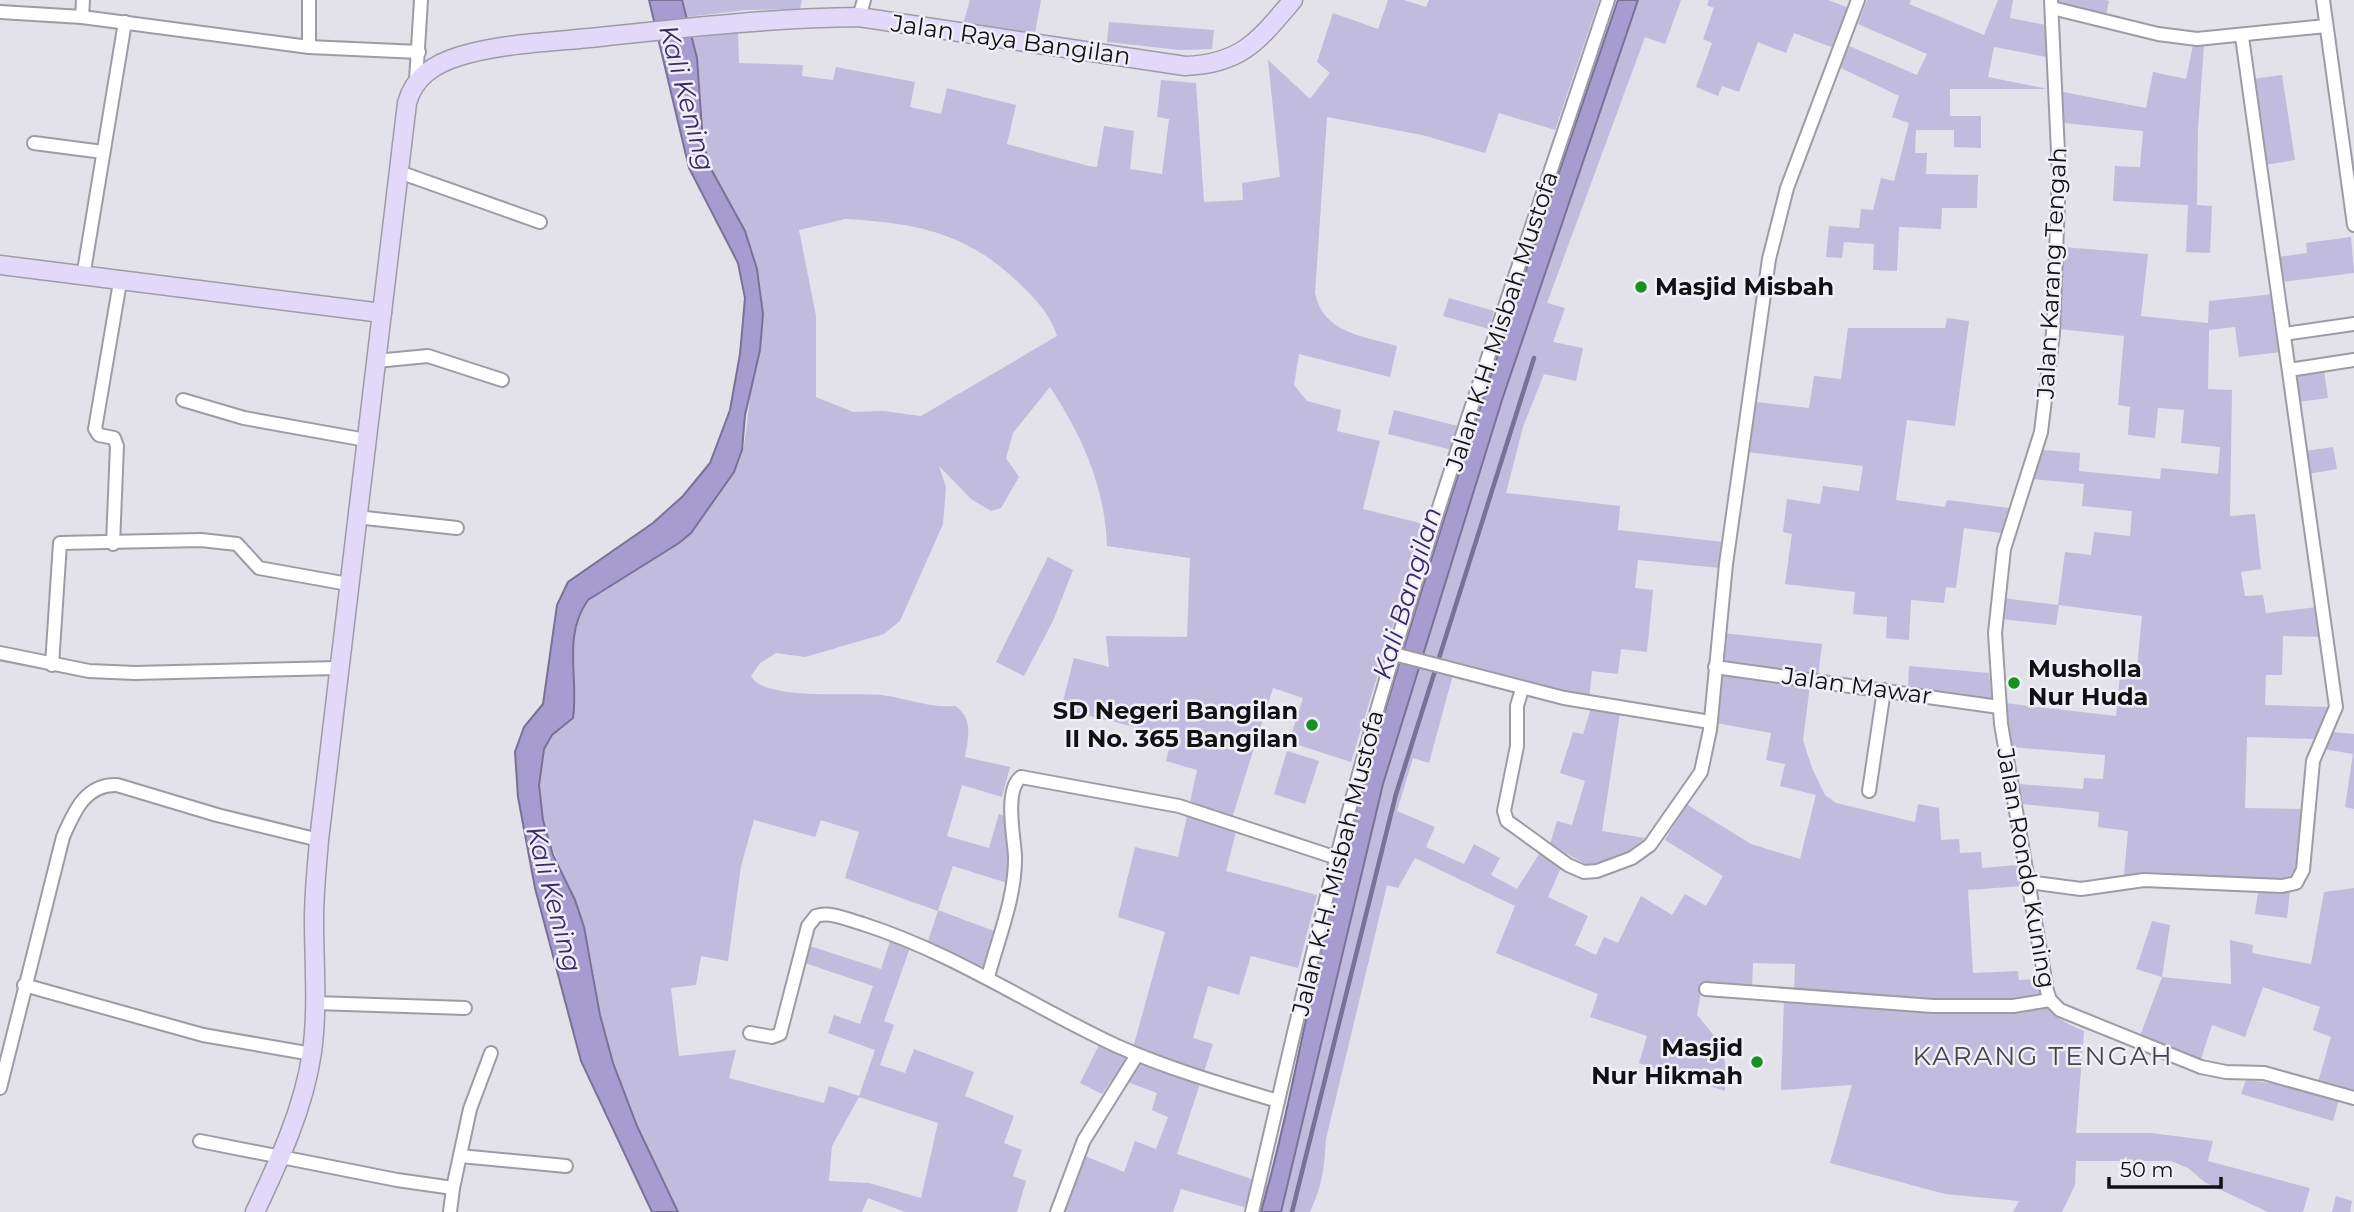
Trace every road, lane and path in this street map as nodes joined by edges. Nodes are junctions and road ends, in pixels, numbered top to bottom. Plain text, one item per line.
1 (83, 0) edge
2 (309, 0) edge
3 (421, 0) edge
4 (1293, 0) edge
5 (1608, 0) edge
6 (1858, 0) edge
7 (2323, 0) edge
8 (2052, 4) edge
9 (862, 9) edge
10 (0, 12) edge
11 (82, 17) junction
12 (125, 22) junction
13 (2326, 26) junction
14 (2242, 37) junction
15 (309, 47) junction
16 (419, 52) junction
17 (416, 80) junction
18 (34, 143) dead end
19 (103, 152) junction
20 (399, 172) junction
21 (540, 222) dead end
22 (2354, 225) edge
23 (0, 265) edge
24 (83, 277) junction
25 (120, 282) junction
26 (382, 313) junction
27 (2354, 324) edge
28 (2284, 334) junction
29 (2354, 360) edge
30 (376, 361) junction
31 (2289, 370) junction
32 (502, 380) dead end
33 (183, 400) dead end
34 (366, 440) junction
35 (356, 517) junction
36 (457, 528) dead end
37 (113, 544) junction
38 (348, 584) junction
39 (0, 653) edge
40 (1397, 654) junction
41 (52, 665) junction
42 (1715, 667) junction
43 (338, 668) junction
44 (1522, 689) junction
45 (1884, 690) junction
46 (1999, 707) junction
47 (1710, 722) junction
48 (1869, 791) dead end
49 (319, 839) junction
50 (1337, 858) junction
51 (2028, 882) junction
52 (988, 977) junction
53 (24, 985) junction
54 (1706, 989) dead end
55 (2050, 1000) junction
56 (316, 1003) junction
57 (465, 1008) dead end
58 (750, 1033) dead end
59 (312, 1054) junction
60 (491, 1054) dead end
61 (1138, 1055) junction
62 (0, 1088) edge
63 (2354, 1098) edge
64 (1279, 1101) junction
65 (200, 1140) dead end
66 (460, 1156) junction
67 (281, 1157) junction
68 (566, 1166) dead end
69 (453, 1188) junction
70 (255, 1212) edge
71 (450, 1212) edge
72 (1057, 1212) edge
73 (1252, 1212) edge

1 - 11 street
2 - 15 street
3 - 16 street
4 - 9 main road, Jalan Raya Bangilan
5 - 40 street, Jalan K.H. Misbah Mustofa
6 - 42 street
7 - 13 street
8 - 14 street
8 - 46 street, Jalan Karang Tengah
9 - 17 main road, Jalan Raya Bangilan
10 - 11 street
11 - 12 street
12 - 15 street
12 - 19 street
13 - 14 street
13 - 22 street
14 - 28 street
15 - 16 street
16 - 17 street
17 - 20 main road
18 - 19 street
19 - 24 street
20 - 21 street
20 - 26 main road
23 - 24 main road
24 - 25 main road
25 - 26 main road
25 - 37 street
26 - 30 main road
27 - 28 street
28 - 31 street
29 - 31 street
30 - 32 street
30 - 34 main road
31 - 51 street
33 - 34 street
34 - 35 main road
35 - 36 street
35 - 38 main road
37 - 38 street
37 - 41 street
38 - 43 main road
39 - 41 street
40 - 44 street
40 - 50 street, Jalan K.H. Misbah Mustofa
41 - 43 street
42 - 45 street, Jalan Mawar
42 - 47 street
43 - 49 main road
44 - 47 street
44 - 47 street
45 - 46 street, Jalan Mawar
45 - 48 street
46 - 51 street, Jalan Rondo Kuning
49 - 53 street
49 - 56 main road
50 - 52 street
50 - 64 street, Jalan K.H. Misbah Mustofa
51 - 55 street, Jalan Rondo Kuning
52 - 58 street
52 - 61 street
53 - 59 street
53 - 62 street
54 - 55 street
55 - 63 street, Jalan Rondo Kuning
56 - 57 street
56 - 59 main road
59 - 67 main road
60 - 66 street
61 - 64 street
61 - 72 street
64 - 73 street, Jalan K.H. Misbah Mustofa
65 - 67 street
66 - 68 street
66 - 69 street
67 - 69 street
67 - 70 main road
69 - 71 street

